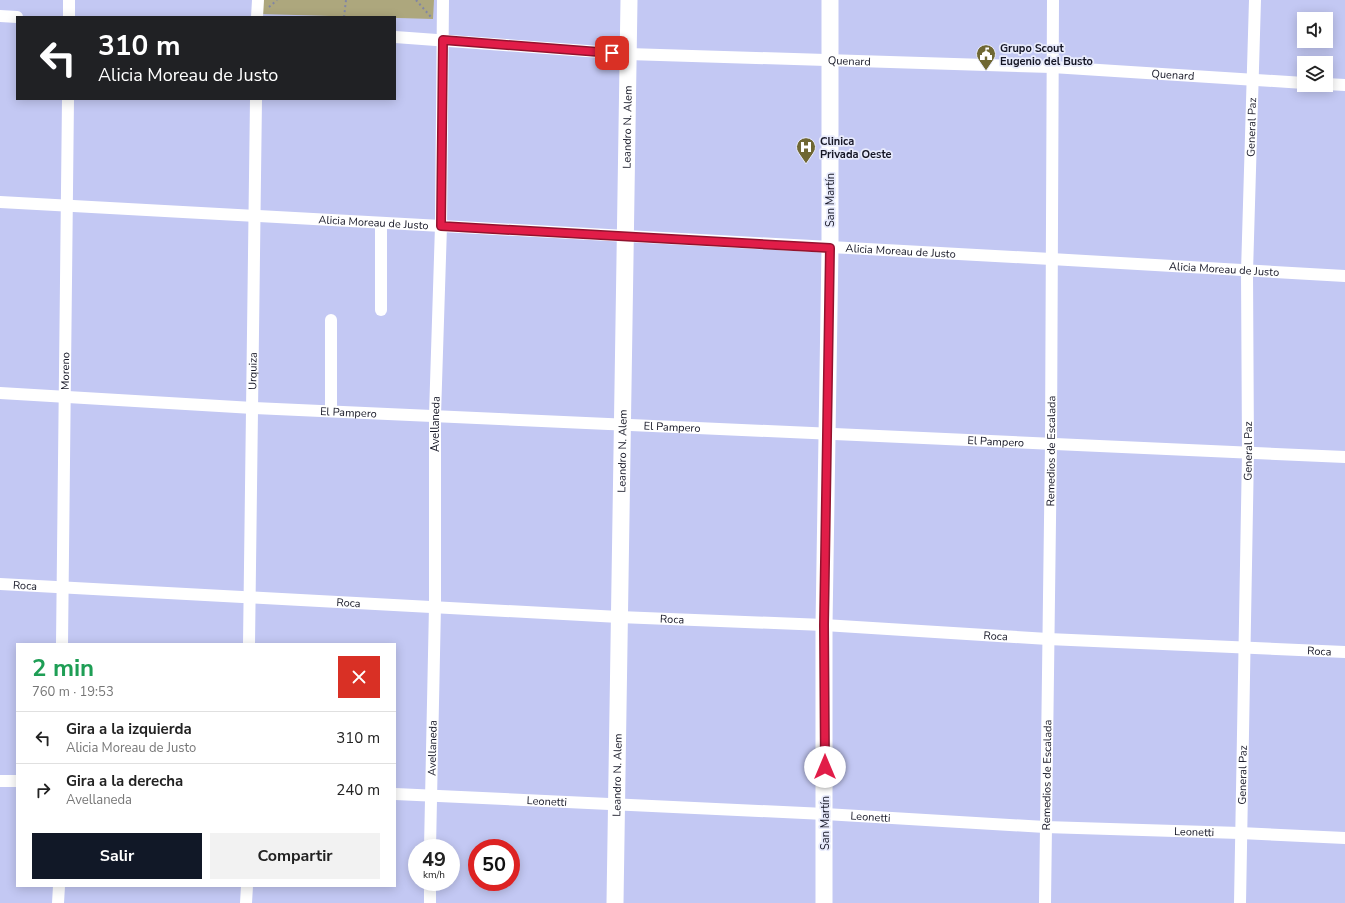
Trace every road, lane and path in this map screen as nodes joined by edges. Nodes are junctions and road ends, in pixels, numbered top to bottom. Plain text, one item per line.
1 (69, 0) edge
2 (258, 0) edge
3 (346, 0) edge
4 (416, 0) edge
5 (443, 0) edge
6 (629, 0) edge
7 (830, 0) edge
8 (1053, 0) edge
9 (1255, 0) edge
10 (0, 16) edge
11 (69, 16) edge
12 (257, 16) edge
13 (344, 16) edge
14 (16, 17) edge
15 (433, 20) dead end
16 (396, 38) edge
17 (443, 40) junction
18 (628, 54) junction
19 (830, 60) junction
20 (1052, 67) junction
21 (1253, 80) junction
22 (1297, 83) edge
23 (1333, 84) edge
24 (1345, 85) edge
25 (68, 100) edge
26 (256, 100) edge
27 (0, 202) edge
28 (67, 205) junction
29 (255, 217) junction
30 (381, 223) junction
31 (441, 226) junction
32 (625, 236) junction
33 (830, 248) junction
34 (1051, 259) junction
35 (1247, 272) junction
36 (1345, 276) edge
37 (381, 310) dead end
38 (331, 320) dead end
39 (0, 393) edge
40 (65, 396) junction
41 (253, 408) junction
42 (331, 410) junction
43 (435, 414) junction
44 (622, 425) junction
45 (827, 432) junction
46 (1051, 444) junction
47 (1248, 452) junction
48 (1345, 458) edge
49 (0, 584) edge
50 (63, 588) junction
51 (250, 598) junction
52 (435, 606) junction
53 (619, 617) junction
54 (824, 625) junction
55 (1048, 639) junction
56 (62, 643) edge
57 (249, 643) edge
58 (1245, 648) junction
59 (1345, 652) edge
60 (0, 781) edge
61 (16, 781) edge
62 (396, 794) edge
63 (430, 795) junction
64 (617, 805) junction
65 (825, 814) junction
66 (1045, 827) junction
67 (1240, 833) junction
68 (1345, 838) edge
69 (430, 839) edge
70 (59, 887) edge
71 (247, 887) edge
72 (430, 891) edge
73 (58, 903) edge
74 (246, 903) edge
75 (430, 903) edge
76 (615, 903) edge
77 (824, 903) edge
78 (1045, 903) edge
79 (1240, 903) edge

1 - 11 street
2 - 12 street
3 - 13 path
4 - 15 path
5 - 17 street, Avellaneda
6 - 18 main road, Leandro N. Alem
7 - 19 main road, San Martín
8 - 20 street, Remedios de Escalada
9 - 21 street, General Paz
10 - 14 street
16 - 17 street, Quenard
17 - 18 street, Quenard
17 - 31 street, Avellaneda
18 - 19 street, Quenard
18 - 32 main road, Leandro N. Alem
19 - 20 street, Quenard
19 - 33 main road, San Martín
20 - 21 street, Quenard
20 - 34 street, Remedios de Escalada
21 - 22 street, Quenard
21 - 35 street, General Paz
23 - 24 street
25 - 28 street, Moreno
26 - 29 street, Urquiza
27 - 28 street, Alicia Moreau de Justo
28 - 29 street, Alicia Moreau de Justo
28 - 40 street, Moreno
29 - 30 street, Alicia Moreau de Justo
29 - 41 street, Urquiza
30 - 31 street, Alicia Moreau de Justo
30 - 37 street
31 - 32 street, Alicia Moreau de Justo
31 - 43 street, Avellaneda
32 - 33 street, Alicia Moreau de Justo
32 - 44 main road, Leandro N. Alem
33 - 34 street, Alicia Moreau de Justo
33 - 45 main road, San Martín
34 - 35 street, Alicia Moreau de Justo
34 - 46 street, Remedios de Escalada
35 - 36 street, Alicia Moreau de Justo
35 - 47 street, General Paz
38 - 42 street
39 - 40 street, El Pampero
40 - 41 street, El Pampero
40 - 50 street, Moreno
41 - 42 street, El Pampero
41 - 51 street, Urquiza
42 - 43 street, El Pampero
43 - 44 street, El Pampero
43 - 52 street, Avellaneda
44 - 45 street, El Pampero
44 - 53 main road, Leandro N. Alem
45 - 46 street, El Pampero
45 - 54 main road, San Martín
46 - 47 street, El Pampero
46 - 55 street, Remedios de Escalada
47 - 48 street, El Pampero
47 - 58 street, General Paz
49 - 50 street, Roca
50 - 51 street, Roca
50 - 56 street, Moreno
51 - 52 street, Roca
51 - 57 street, Urquiza
52 - 53 street, Roca
52 - 63 street, Avellaneda
53 - 54 street, Roca
53 - 64 main road, Leandro N. Alem
54 - 55 street, Roca
54 - 65 main road, San Martín
55 - 58 street, Roca
55 - 66 street, Remedios de Escalada
58 - 59 street, Roca
58 - 67 street, General Paz
60 - 61 street
62 - 63 street, Leonetti
63 - 64 street, Leonetti
63 - 69 street, Avellaneda
64 - 65 street, Leonetti
64 - 76 main road, Leandro N. Alem
65 - 66 street, Leonetti
65 - 77 main road, San Martín
66 - 67 street, Leonetti
66 - 78 street, Remedios de Escalada
67 - 68 street, Leonetti
67 - 79 street, General Paz
70 - 73 street
71 - 74 street
72 - 75 street

